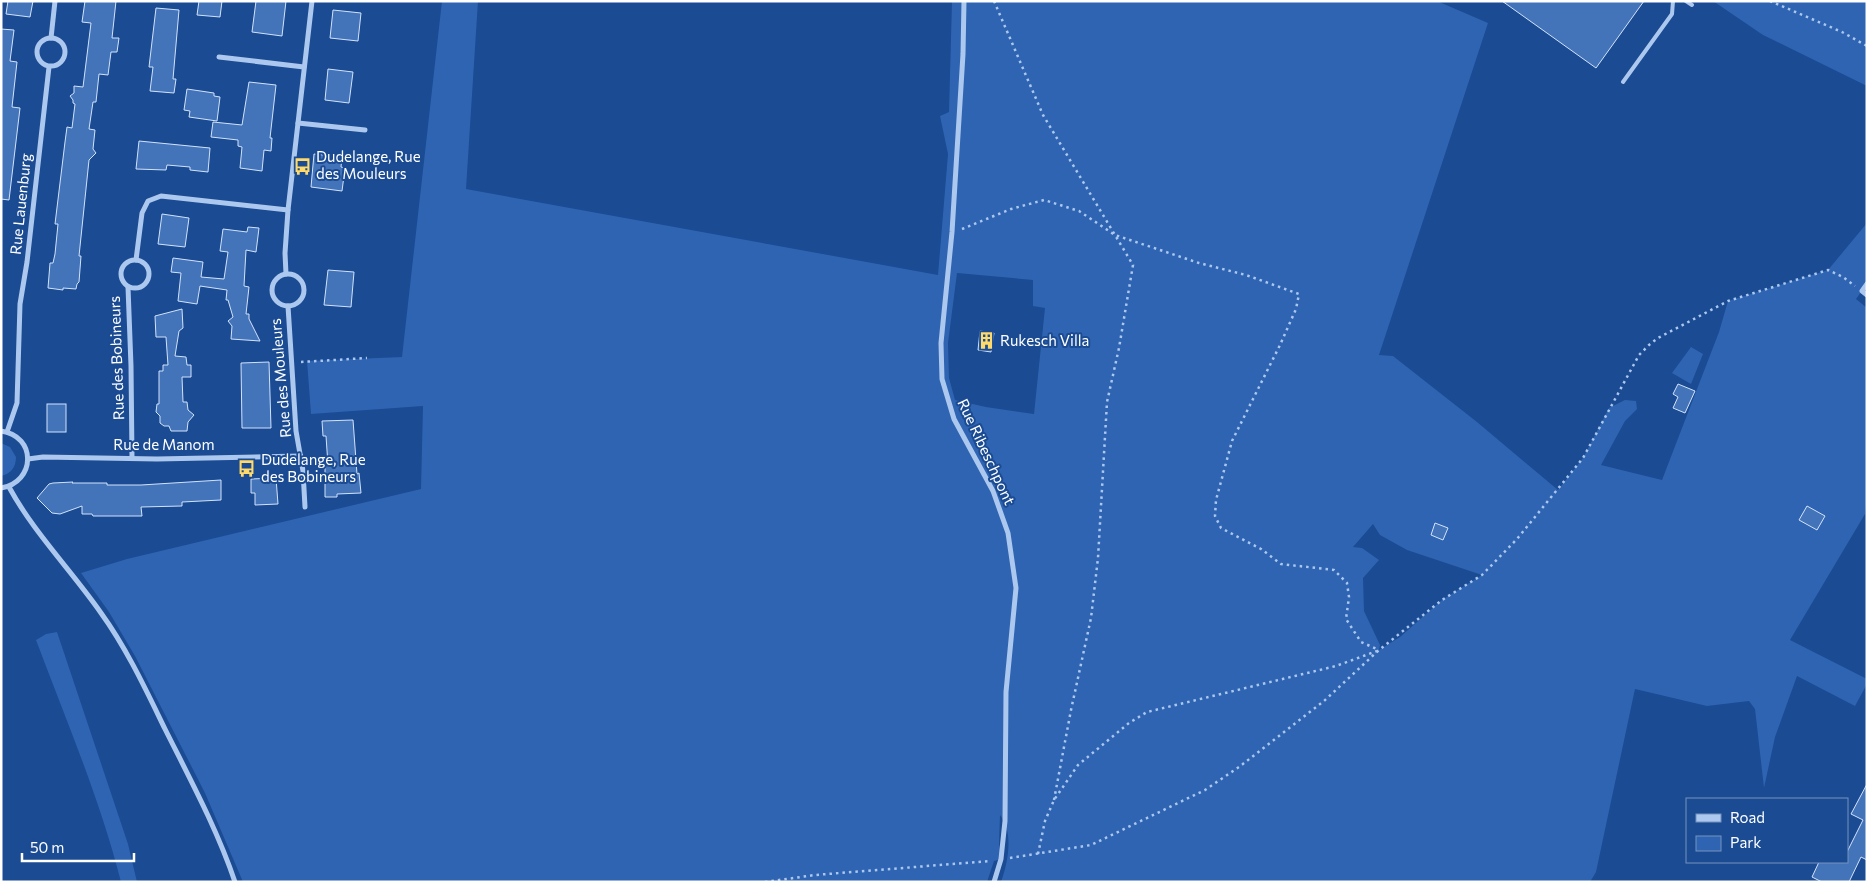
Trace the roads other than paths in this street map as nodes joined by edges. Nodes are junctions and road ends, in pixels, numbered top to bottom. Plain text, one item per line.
1 (55, 1) edge
2 (312, 1) edge
3 (964, 1) edge
4 (1673, 1) edge
5 (1686, 1) edge
6 (1692, 6) dead end
7 (51, 38) junction
8 (219, 57) dead end
9 (49, 67) junction
10 (304, 67) junction
11 (1623, 82) dead end
12 (298, 123) junction
13 (365, 130) dead end
14 (288, 210) junction
15 (136, 260) junction
16 (286, 274) junction
17 (1867, 284) edge
18 (128, 287) junction
19 (1864, 293) edge
20 (288, 306) junction
21 (4, 431) edge
22 (301, 456) junction
23 (132, 458) junction
24 (28, 459) junction
25 (9, 487) junction
26 (1, 488) edge
27 (305, 507) dead end
28 (235, 882) edge
29 (994, 882) edge

1 - 7 street
2 - 10 street
3 - 29 street, Rue Ribeschpont
4 - 11 lane
5 - 6 lane
7 - 9 street
7 - 9 street
8 - 10 street
9 - 21 street, Rue Lauenburg
10 - 12 street
12 - 13 street
12 - 14 street
14 - 15 street
14 - 16 street
15 - 18 street, Rue des Bobineurs
15 - 18 street, Rue des Bobineurs
16 - 20 street, Rue des Mouleurs
16 - 20 street, Rue des Mouleurs
17 - 19 street
18 - 23 street, Rue des Bobineurs
20 - 22 street, Rue des Mouleurs
21 - 24 street
22 - 23 street, Rue de Manom
22 - 27 street, Rue des Mouleurs
23 - 24 street, Rue de Manom
24 - 25 street
25 - 26 street
25 - 28 street

